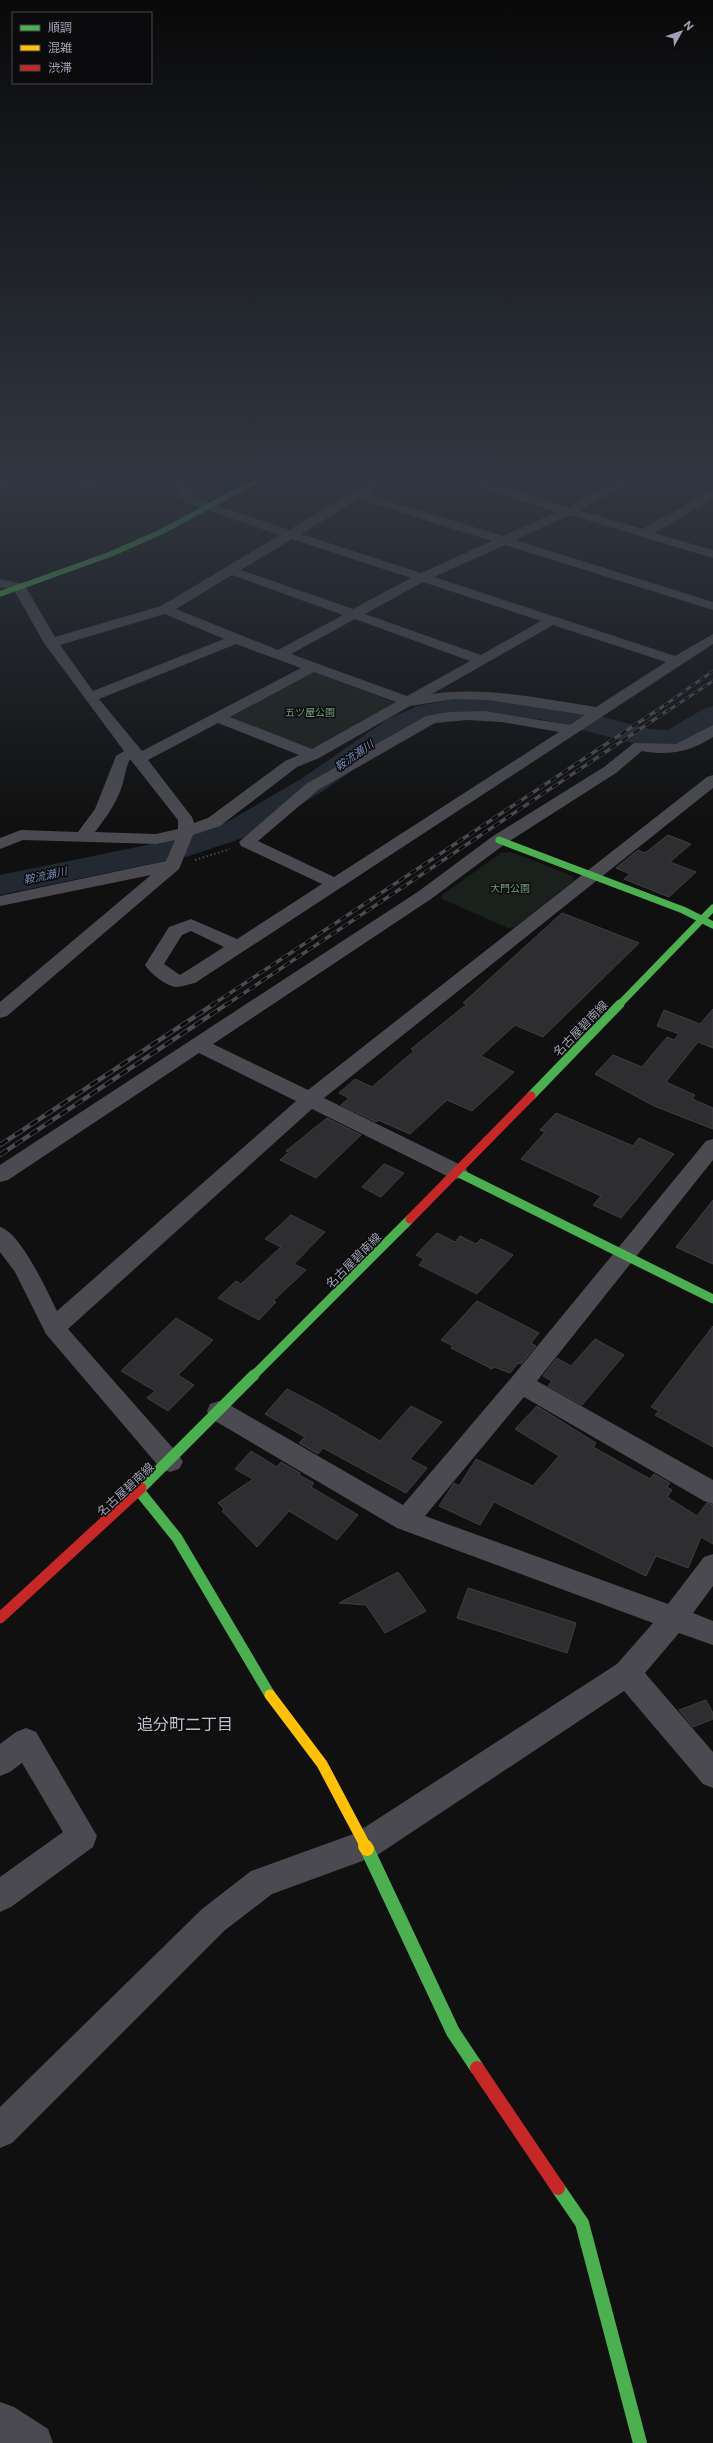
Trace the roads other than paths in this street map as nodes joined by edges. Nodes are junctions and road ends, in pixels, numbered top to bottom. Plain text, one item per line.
1 (24, 595) edge
2 (189, 595) edge
3 (301, 595) edge
4 (390, 595) edge
5 (475, 595) edge
6 (677, 595) edge
7 (713, 606) edge
8 (166, 609) junction
9 (355, 614) junction
10 (551, 621) junction
11 (713, 638) edge
12 (236, 639) junction
13 (51, 643) junction
14 (281, 654) junction
15 (482, 660) junction
16 (676, 661) junction
17 (315, 666) junction
18 (90, 697) junction
19 (409, 702) junction
20 (597, 712) junction
21 (219, 718) junction
22 (574, 729) junction
23 (713, 730) edge
24 (137, 755) junction
25 (313, 755) junction
26 (713, 780) edge
27 (185, 832) junction
28 (83, 836) junction
29 (499, 840) junction
30 (0, 844) edge
31 (174, 863) junction
32 (592, 876) junction
33 (336, 884) junction
34 (0, 901) edge
35 (713, 908) edge
36 (702, 920) junction
37 (713, 925) edge
38 (238, 947) dead end
39 (0, 1012) edge
40 (199, 1045) junction
41 (310, 1099) junction
42 (713, 1146) edge
43 (457, 1172) junction
44 (0, 1175) edge
45 (0, 1235) edge
46 (624, 1254) junction
47 (713, 1299) edge
48 (54, 1328) junction
49 (521, 1384) junction
50 (219, 1411) junction
51 (170, 1462) junction
52 (140, 1492) junction
53 (713, 1492) edge
54 (406, 1520) junction
55 (713, 1565) edge
56 (0, 1618) edge
57 (674, 1618) junction
58 (713, 1633) edge
59 (628, 1673) junction
60 (0, 1762) edge
61 (713, 1774) edge
62 (365, 1845) junction
63 (0, 1896) edge
64 (1, 2126) edge
65 (0, 2420) edge
66 (34, 2443) edge
67 (640, 2443) edge

1 - 13 street
2 - 8 street
3 - 9 street
4 - 9 street
5 - 10 street
6 - 7 street
8 - 12 street
8 - 13 street
9 - 14 street
9 - 15 street
10 - 15 street
10 - 16 street
11 - 16 street
12 - 14 street
12 - 18 street
13 - 18 street
14 - 17 street
15 - 19 street
16 - 20 street
17 - 19 street
17 - 21 street
18 - 24 street
19 - 20 street
19 - 25 street
20 - 22 street
21 - 24 street
21 - 25 street
22 - 33 street
22 - 33 street
23 - 29 street
24 - 27 street
24 - 28 street
25 - 27 street
26 - 32 street
27 - 28 street
27 - 31 street
28 - 30 street
29 - 32 street
29 - 40 street
31 - 34 street
31 - 39 street
32 - 36 street
32 - 41 street
33 - 38 street
35 - 36 street, 名古屋碧南線
36 - 37 street
36 - 43 street, 名古屋碧南線
40 - 41 street
40 - 44 street
41 - 43 street
41 - 48 street
42 - 46 street
43 - 46 street
43 - 50 street, 名古屋碧南線
45 - 48 street
46 - 47 street
46 - 49 street
48 - 51 street
49 - 53 street
49 - 54 street
50 - 51 street, 名古屋碧南線
50 - 54 street
51 - 52 street, 名古屋碧南線
52 - 56 street, 名古屋碧南線
52 - 62 street
54 - 57 street
55 - 57 street
57 - 58 street
57 - 59 street
59 - 61 street
59 - 62 street
60 - 63 street
62 - 64 street
62 - 67 street
65 - 66 street

